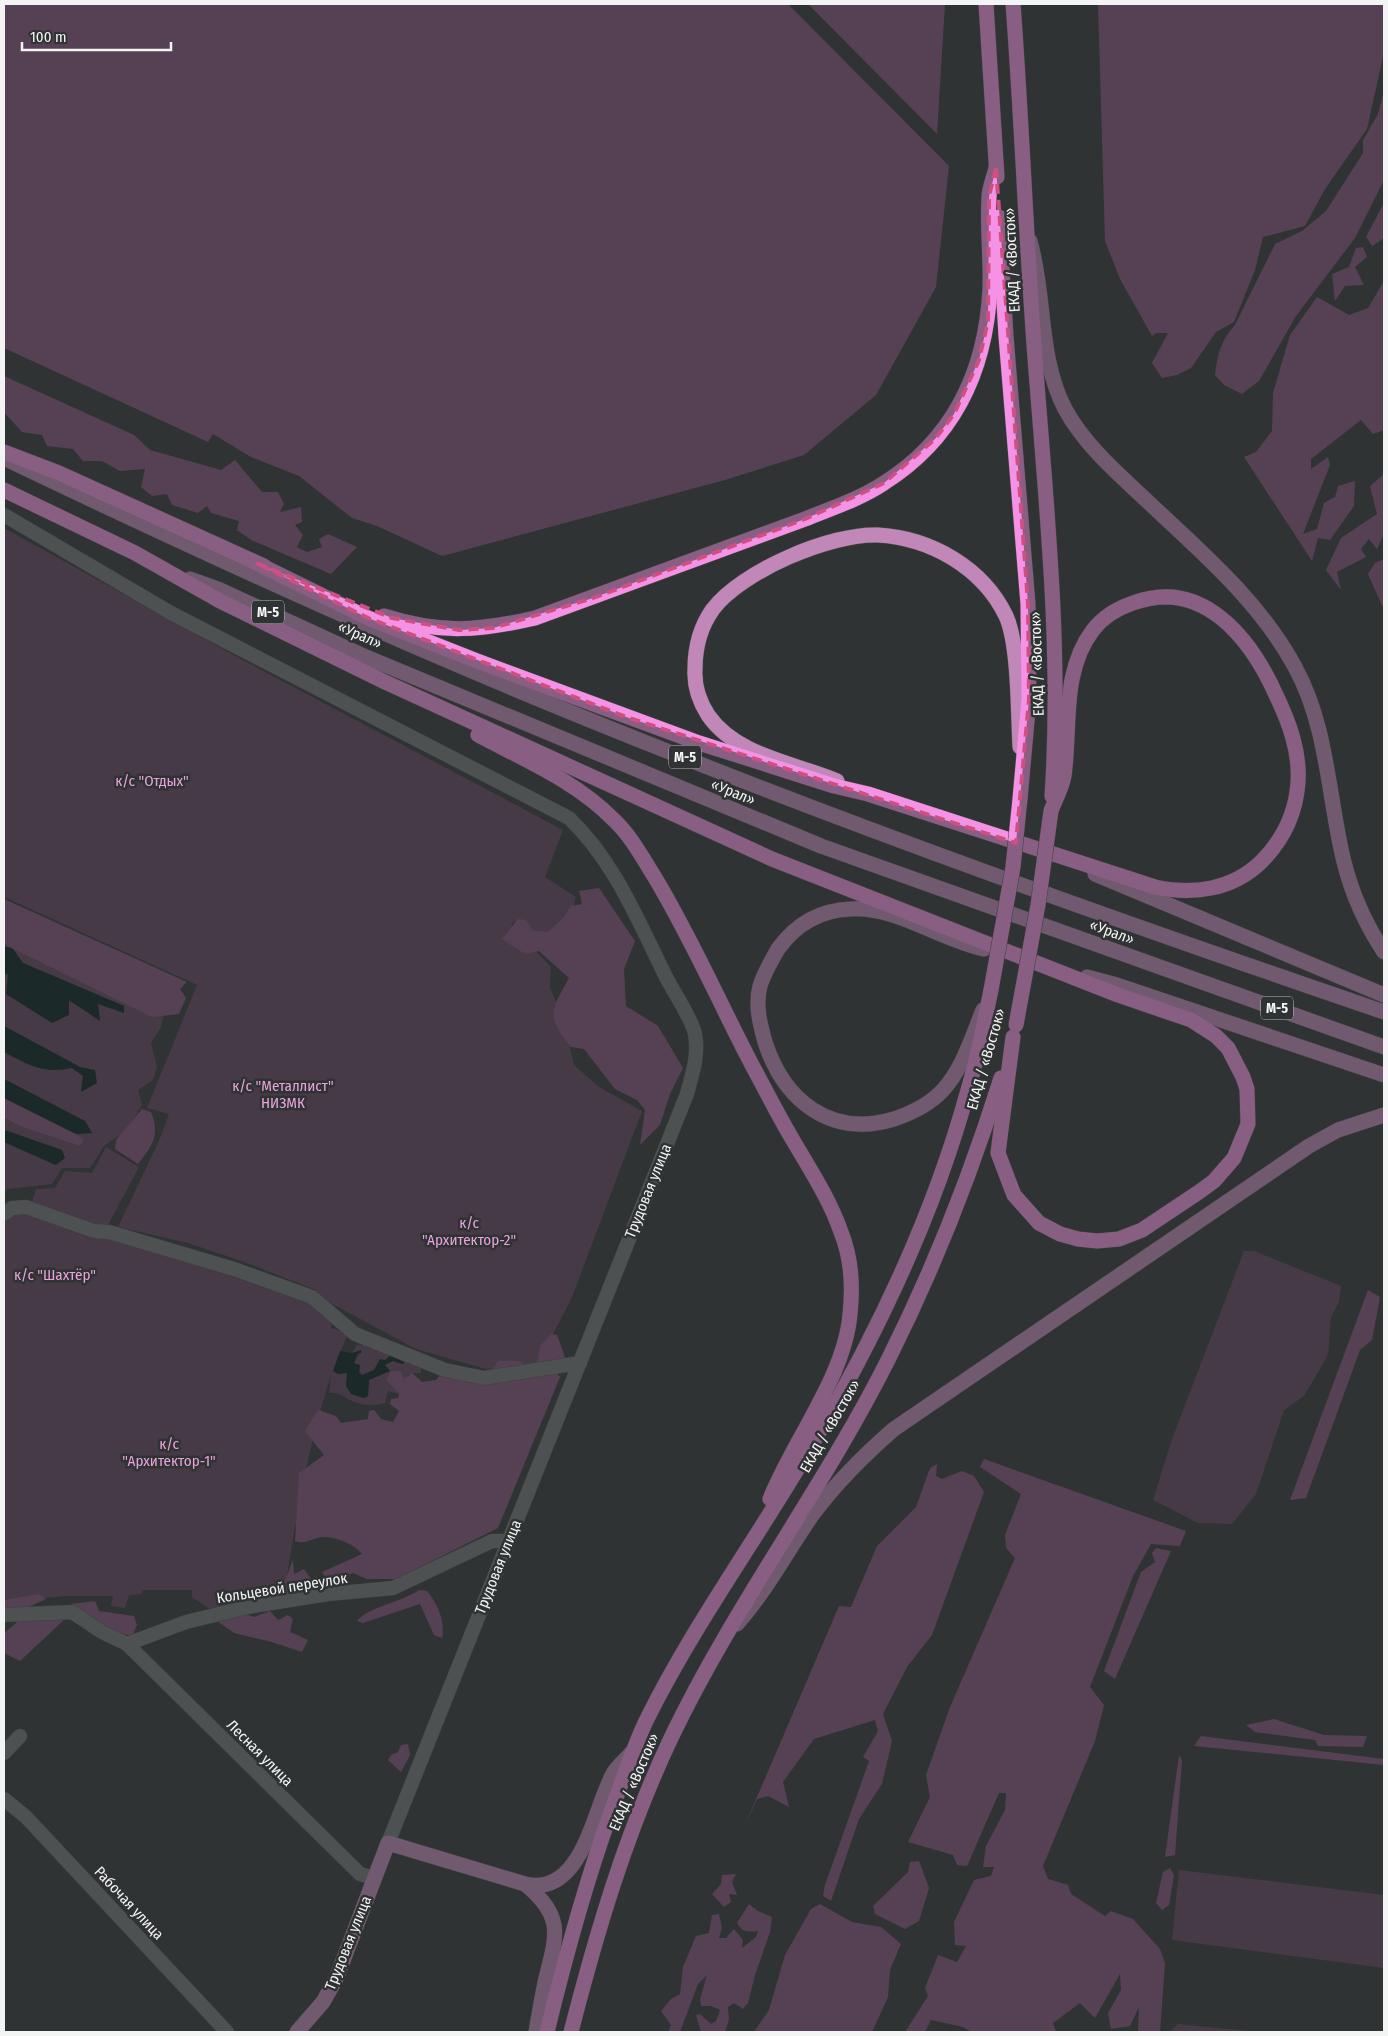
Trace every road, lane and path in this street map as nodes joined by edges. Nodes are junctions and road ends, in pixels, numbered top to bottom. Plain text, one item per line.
1 (986, 4) edge
2 (1013, 4) edge
3 (996, 168) junction
4 (1028, 232) junction
5 (4, 452) edge
6 (4, 458) edge
7 (4, 490) edge
8 (4, 514) edge
9 (256, 562) junction
10 (169, 571) junction
11 (385, 682) junction
12 (1023, 781) junction
13 (868, 794) junction
14 (1051, 811) junction
15 (1038, 850) junction
16 (1384, 952) edge
17 (1018, 956) junction
18 (1059, 970) junction
19 (991, 990) junction
20 (1384, 995) edge
21 (1384, 1012) edge
22 (1014, 1031) junction
23 (1384, 1047) edge
24 (1384, 1075) edge
25 (1384, 1115) edge
26 (4, 1214) edge
27 (580, 1363) junction
28 (757, 1533) junction
29 (509, 1540) junction
30 (4, 1615) edge
31 (726, 1636) junction
32 (127, 1644) junction
33 (20, 1736) dead end
34 (634, 1750) junction
35 (4, 1753) edge
36 (4, 1799) edge
37 (388, 1843) junction
38 (374, 1878) junction
39 (525, 1884) junction
40 (227, 2032) edge
41 (297, 2032) edge
42 (536, 2032) edge
43 (547, 2032) edge
44 (571, 2032) edge

1 - 3 highway
2 - 4 highway, ЕКАД / «Восток»
3 - 9 highway
3 - 12 highway, ЕКАД / «Восток»
4 - 14 highway, ЕКАД / «Восток»
4 - 16 main road
5 - 9 highway
6 - 21 main road, «Урал» / М-5
7 - 10 highway, «Урал» / М-5
8 - 27 street, Трудовая улица
9 - 13 highway
10 - 11 highway
10 - 23 main road, «Урал» / М-5
11 - 17 highway
11 - 28 highway
12 - 13 main road
12 - 19 highway, ЕКАД / «Восток», bridge
13 - 15 highway
14 - 15 highway
14 - 22 highway, ЕКАД / «Восток», bridge
15 - 20 main road
17 - 18 highway
17 - 19 main road
18 - 22 highway
18 - 24 main road
19 - 28 highway, ЕКАД / «Восток»
22 - 31 highway, ЕКАД / «Восток»
25 - 31 main road
26 - 27 street
27 - 29 street, Трудовая улица
28 - 34 highway, ЕКАД / «Восток»
29 - 32 street, Кольцевой переулок
29 - 37 street, Трудовая улица
30 - 32 street
31 - 44 highway, ЕКАД / «Восток»
32 - 38 street, Лесная улица
33 - 35 street
34 - 39 main road
34 - 43 highway, ЕКАД / «Восток»
36 - 40 street, Рабочая улица
37 - 38 main road, Трудовая улица
37 - 39 main road
38 - 41 main road, Трудовая улица
39 - 42 main road

